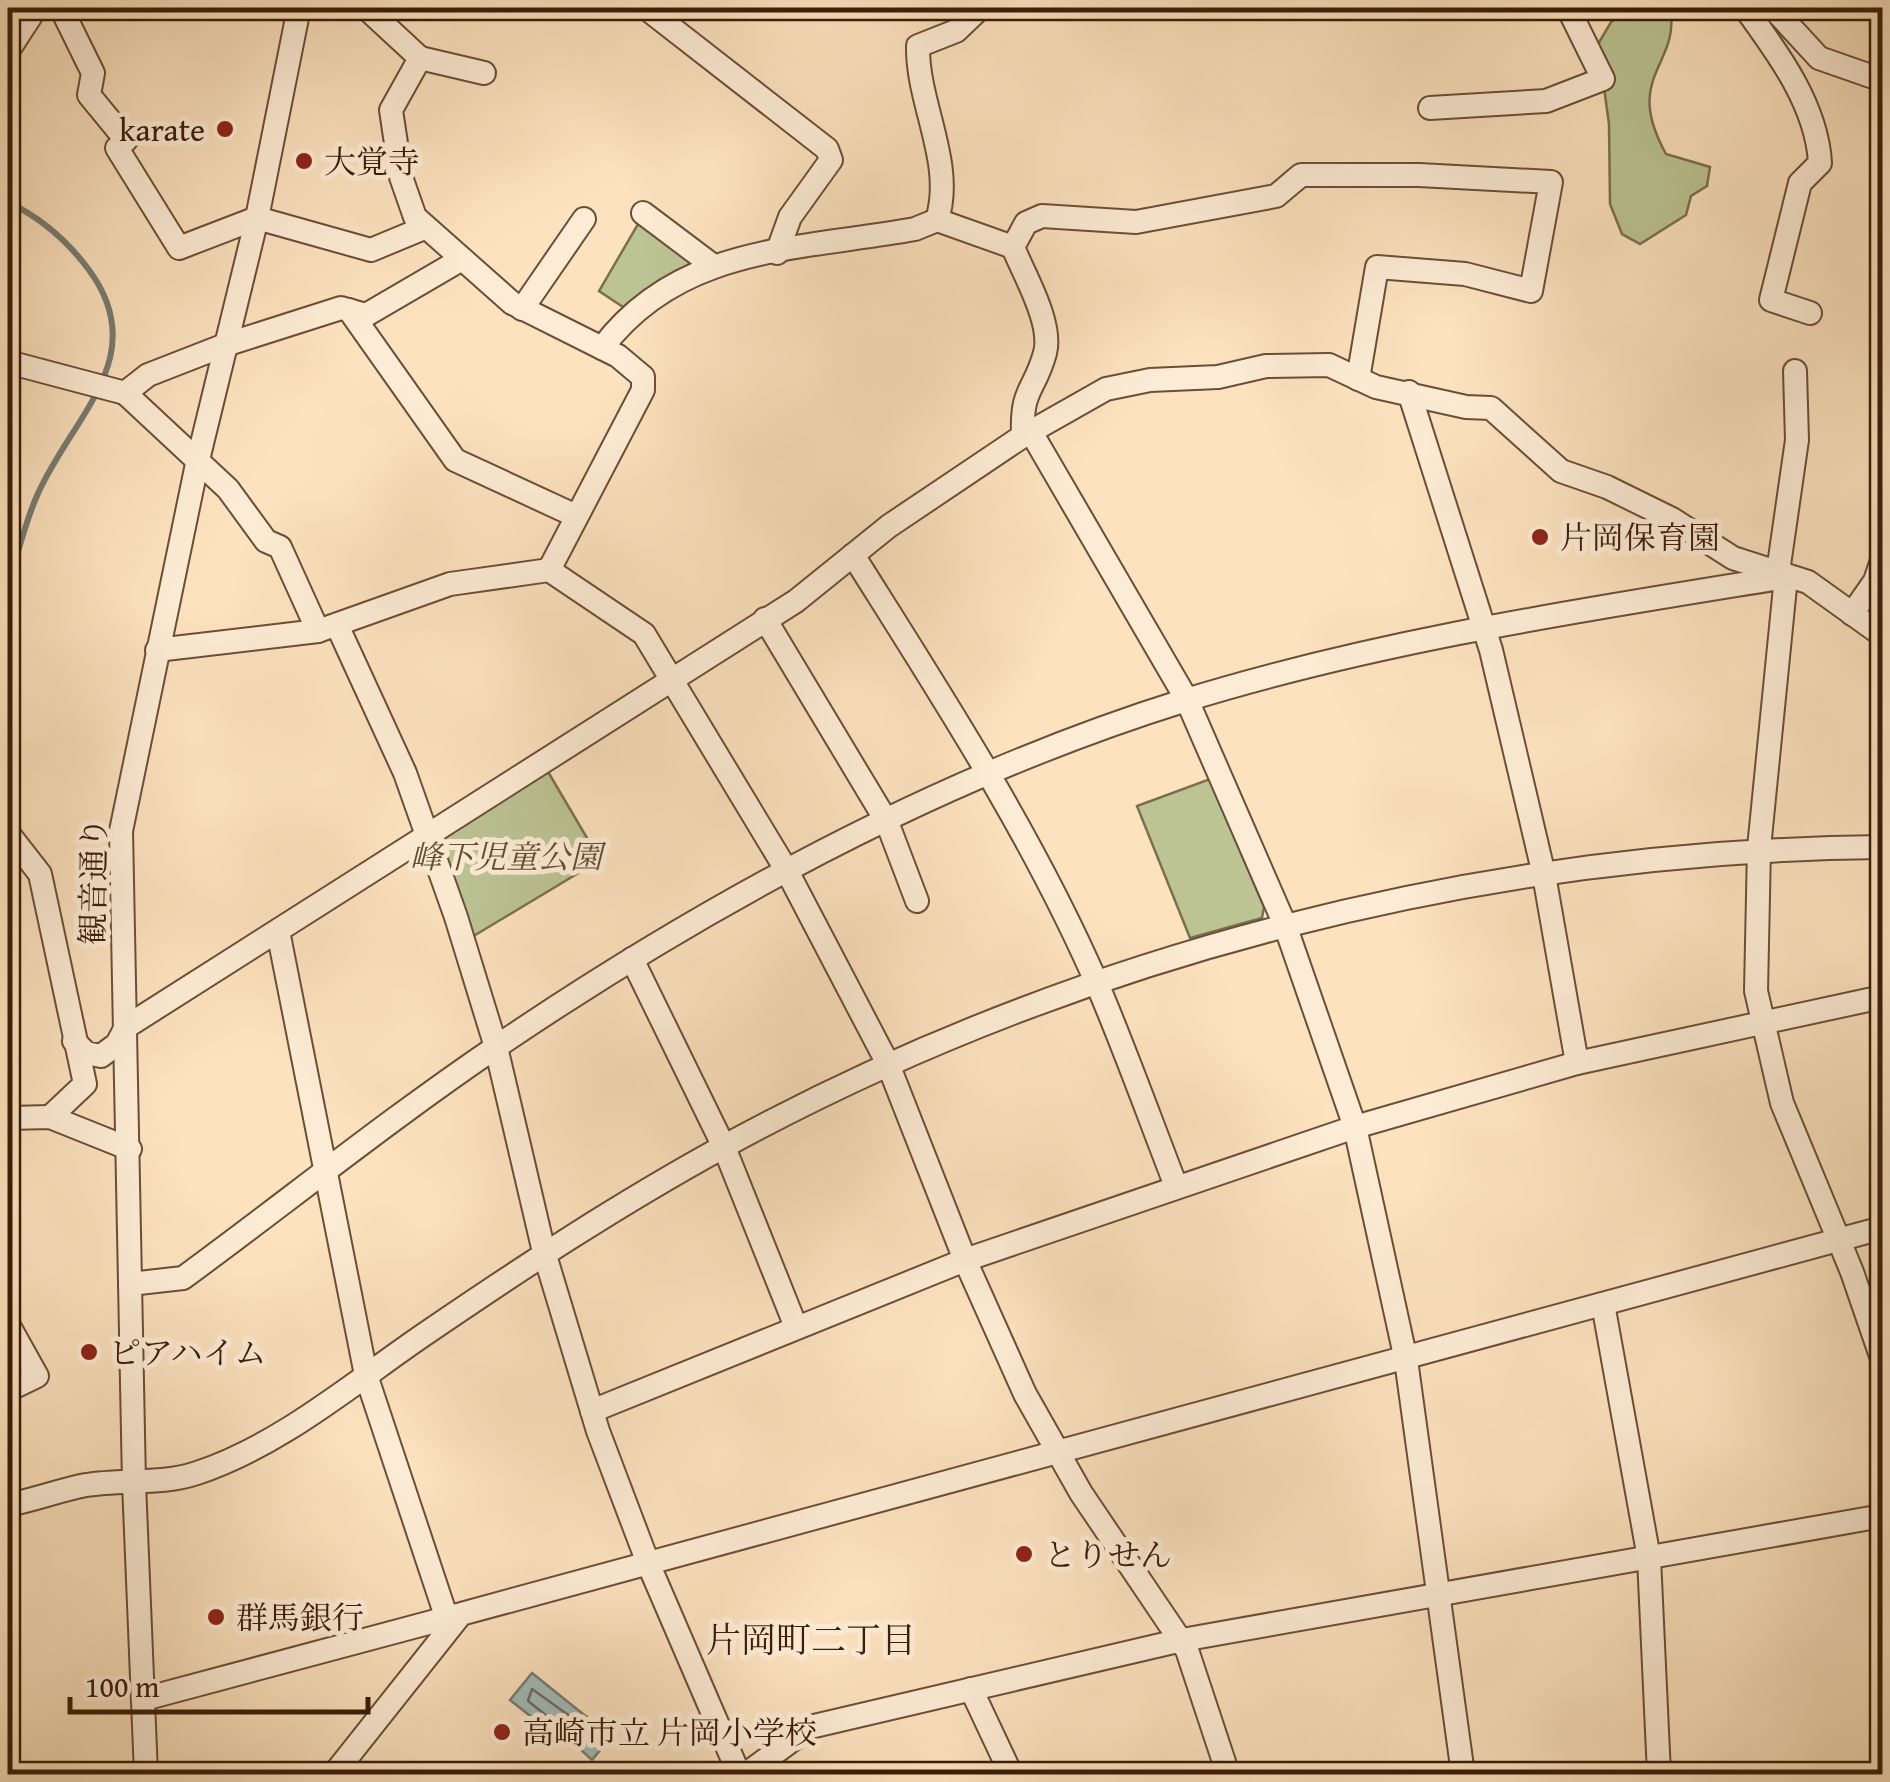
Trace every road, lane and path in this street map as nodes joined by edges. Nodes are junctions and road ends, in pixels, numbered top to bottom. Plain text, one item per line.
1 (36, 8) edge
2 (61, 8) edge
3 (299, 8) edge
4 (366, 8) edge
5 (646, 8) edge
6 (980, 8) edge
7 (1568, 8) edge
8 (1745, 8) edge
9 (1772, 8) edge
10 (8, 51) edge
11 (420, 58) junction
12 (484, 73) dead end
13 (1882, 80) edge
14 (1430, 108) dead end
15 (642, 213) dead end
16 (258, 218) junction
17 (584, 218) dead end
18 (937, 220) junction
19 (424, 228) junction
20 (1012, 247) junction
21 (777, 253) junction
22 (462, 259) junction
23 (712, 265) junction
24 (522, 309) junction
25 (349, 310) junction
26 (1810, 313) dead end
27 (225, 345) junction
28 (602, 348) junction
29 (8, 362) edge
30 (1795, 371) dead end
31 (1358, 379) junction
32 (124, 392) junction
33 (1408, 392) junction
34 (1027, 434) junction
35 (197, 464) junction
36 (574, 514) junction
37 (853, 555) junction
38 (1882, 560) edge
39 (549, 570) junction
40 (1782, 575) junction
41 (1852, 614) junction
42 (764, 619) junction
43 (1485, 626) junction
44 (328, 628) junction
45 (1882, 635) edge
46 (158, 650) junction
47 (674, 678) junction
48 (1186, 700) junction
49 (990, 773) junction
50 (886, 822) junction
51 (8, 832) edge
52 (428, 835) junction
53 (1882, 847) edge
54 (1759, 848) junction
55 (787, 871) junction
56 (1544, 875) junction
57 (917, 901) dead end
58 (1285, 925) junction
59 (278, 930) junction
60 (632, 959) junction
61 (1097, 983) junction
62 (1882, 997) edge
63 (126, 1026) junction
64 (1765, 1026) junction
65 (74, 1041) junction
66 (496, 1047) junction
67 (888, 1064) junction
68 (1577, 1064) junction
69 (50, 1117) junction
70 (8, 1118) edge
71 (1356, 1127) junction
72 (724, 1147) junction
73 (130, 1149) junction
74 (328, 1172) junction
75 (1176, 1186) junction
76 (1882, 1228) edge
77 (1840, 1240) junction
78 (544, 1252) junction
79 (965, 1260) junction
80 (130, 1284) junction
81 (1603, 1304) junction
82 (8, 1324) edge
83 (796, 1328) junction
84 (1406, 1360) junction
85 (1882, 1360) edge
86 (366, 1375) junction
87 (8, 1390) edge
88 (592, 1410) junction
89 (1059, 1453) junction
90 (134, 1483) junction
91 (8, 1505) edge
92 (1882, 1516) edge
93 (1649, 1558) junction
94 (648, 1563) junction
95 (1440, 1595) junction
96 (454, 1616) junction
97 (1182, 1640) junction
98 (971, 1689) junction
99 (144, 1699) junction
100 (146, 1774) edge
101 (334, 1774) edge
102 (743, 1774) edge
103 (1011, 1774) edge
104 (1228, 1774) edge
105 (1463, 1774) edge
106 (1659, 1774) edge

1 - 10 street
2 - 16 street
3 - 16 street, 観音通り
4 - 11 street
5 - 21 street
6 - 18 street
7 - 14 street
8 - 26 street
9 - 13 street
11 - 12 street
11 - 19 street
15 - 23 street
16 - 19 street
16 - 27 street, 観音通り
17 - 24 street
18 - 20 street
18 - 21 street
19 - 22 street
20 - 31 street
20 - 34 street
21 - 23 street
22 - 24 street
22 - 25 street
23 - 28 street
24 - 28 street
25 - 27 street
25 - 36 street
27 - 32 street
27 - 35 street, 観音通り
28 - 36 street
29 - 32 street
30 - 40 street
31 - 33 street
31 - 34 street
32 - 35 street
33 - 40 street
33 - 43 street
34 - 37 street
34 - 48 street
35 - 44 street
35 - 46 street, 観音通り
36 - 39 street
37 - 42 street
37 - 49 street
38 - 41 street
39 - 44 street
39 - 47 street
40 - 41 street
40 - 43 street
40 - 54 street
41 - 45 street
42 - 47 street
42 - 50 street
43 - 48 street
43 - 56 street
44 - 46 street
44 - 52 street
46 - 63 street, 観音通り
47 - 52 street
47 - 55 street
48 - 49 street
48 - 58 street
49 - 50 street
49 - 61 street
50 - 55 street
50 - 57 street
51 - 65 street
52 - 59 street
52 - 66 street
53 - 54 street
54 - 56 street
54 - 64 street
55 - 60 street
55 - 67 street
56 - 58 street
56 - 68 street
58 - 61 street
58 - 71 street
59 - 63 street
59 - 74 street
60 - 66 street
60 - 72 street
61 - 67 street
61 - 75 street
62 - 64 street
63 - 65 street
63 - 73 street, 観音通り
64 - 68 street
64 - 77 street
65 - 69 street
66 - 74 street
66 - 78 street
67 - 72 street
67 - 79 street
68 - 71 street
69 - 70 street
69 - 73 street
71 - 75 street
71 - 84 street
72 - 78 street
72 - 83 street
73 - 80 street, 観音通り
74 - 80 street
74 - 86 street
75 - 79 street
76 - 77 street
77 - 81 street
77 - 85 street
78 - 86 street
78 - 88 street
79 - 83 street
79 - 89 street
80 - 90 street, 観音通り
81 - 84 street
81 - 93 street
82 - 87 street
83 - 88 street
84 - 89 street
84 - 95 street
86 - 90 street
86 - 96 street
88 - 94 street
89 - 94 street
89 - 97 street
90 - 91 street
90 - 99 street, 観音通り
92 - 93 street
93 - 95 street
93 - 106 street
94 - 96 street
94 - 102 street
95 - 97 street
95 - 105 street
96 - 99 street
96 - 101 street
97 - 98 street
97 - 104 street
98 - 102 street
98 - 103 street
99 - 100 street, 観音通り

